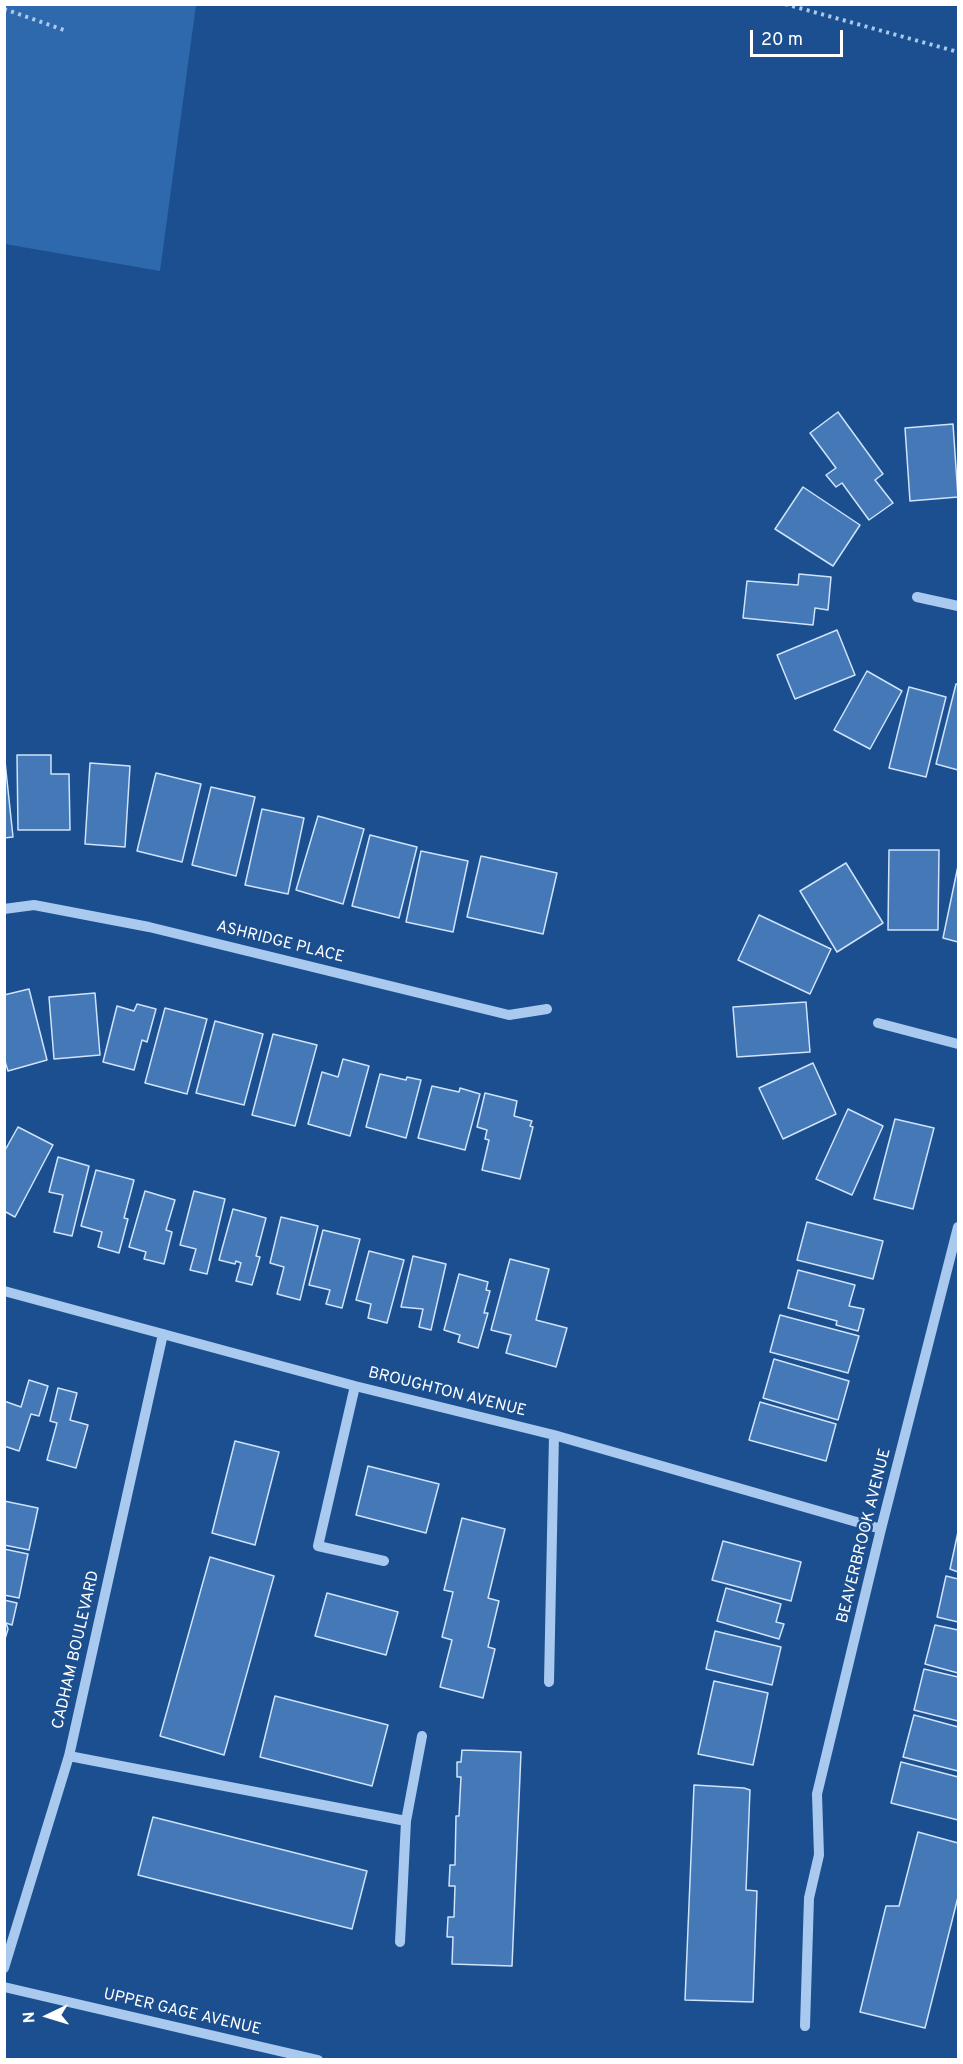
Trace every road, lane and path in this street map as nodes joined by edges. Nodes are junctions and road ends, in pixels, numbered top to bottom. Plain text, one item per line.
1 (785, 4) edge
2 (4, 9) edge
3 (64, 30) dead end
4 (958, 52) edge
5 (917, 597) dead end
6 (958, 606) edge
7 (4, 909) edge
8 (548, 1009) dead end
9 (878, 1023) dead end
10 (958, 1044) edge
11 (958, 1227) edge
12 (4, 1291) edge
13 (163, 1334) junction
14 (355, 1386) junction
15 (554, 1435) junction
16 (881, 1529) junction
17 (384, 1561) dead end
18 (549, 1682) dead end
19 (422, 1736) dead end
20 (69, 1756) junction
21 (406, 1821) junction
22 (400, 1942) dead end
23 (4, 1968) edge
24 (4, 1987) edge
25 (805, 2026) dead end
26 (318, 2060) edge

1 - 4 path
2 - 3 path
5 - 6 street
7 - 8 street, ASHRIDGE PLACE
9 - 10 street
11 - 16 street, BEAVERBROOK AVENUE
12 - 13 street, BROUGHTON AVENUE
13 - 14 street, BROUGHTON AVENUE
13 - 20 street, CADHAM BOULEVARD
14 - 15 street, BROUGHTON AVENUE
14 - 17 street
15 - 16 street, BROUGHTON AVENUE
15 - 18 street
16 - 25 street, BEAVERBROOK AVENUE
19 - 21 street
20 - 21 street
20 - 23 street, CADHAM BOULEVARD
21 - 22 street
24 - 26 street, UPPER GAGE AVENUE

